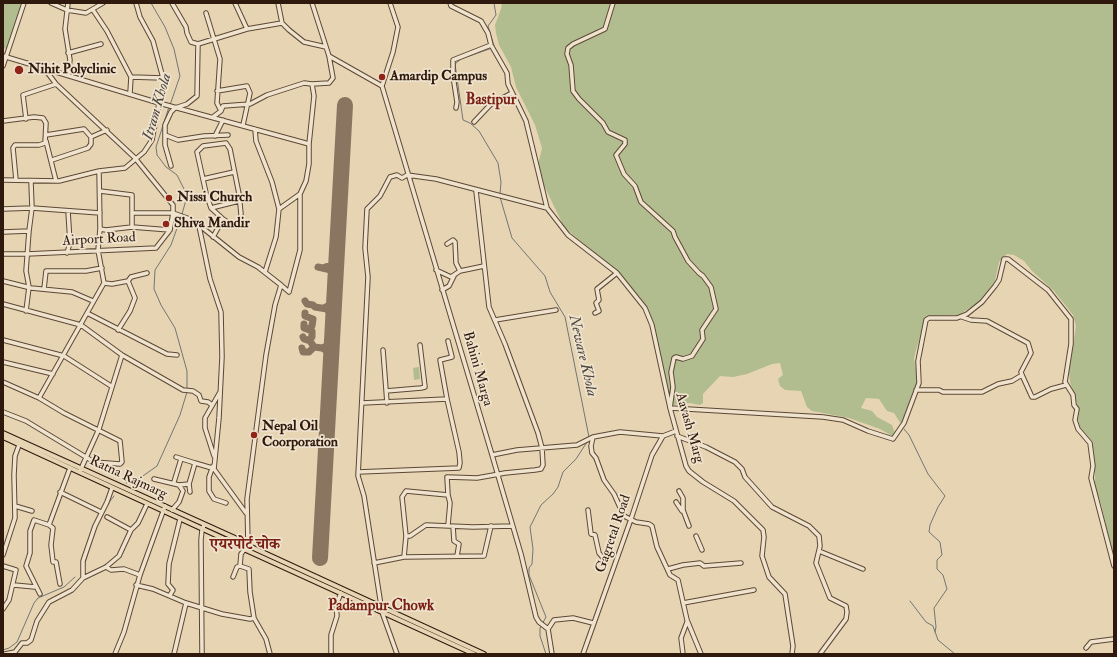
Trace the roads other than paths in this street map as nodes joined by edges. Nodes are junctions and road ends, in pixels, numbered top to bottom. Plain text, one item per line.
1 (24, 3) edge
2 (51, 3) edge
3 (68, 3) edge
4 (103, 3) edge
5 (136, 3) edge
6 (172, 3) edge
7 (235, 3) edge
8 (278, 3) edge
9 (312, 3) edge
10 (390, 3) edge
11 (450, 3) edge
12 (613, 3) edge
13 (67, 10) junction
14 (93, 10) junction
15 (206, 13) dead end
16 (282, 23) junction
17 (247, 29) junction
18 (215, 39) junction
19 (101, 44) dead end
20 (198, 44) junction
21 (492, 45) junction
22 (326, 47) junction
23 (68, 53) junction
24 (329, 56) junction
25 (5, 57) edge
26 (3, 66) edge
27 (44, 68) junction
28 (68, 75) junction
29 (131, 77) junction
30 (56, 84) junction
31 (312, 84) junction
32 (382, 86) junction
33 (217, 91) junction
34 (130, 93) junction
35 (512, 94) junction
36 (159, 103) junction
37 (248, 104) junction
38 (174, 108) junction
39 (456, 108) dead end
40 (220, 111) junction
41 (213, 117) junction
42 (26, 119) junction
43 (223, 120) junction
44 (3, 121) edge
45 (474, 122) dead end
46 (243, 126) junction
47 (254, 129) junction
48 (107, 130) junction
49 (46, 135) junction
50 (165, 135) junction
51 (228, 135) dead end
52 (215, 136) junction
53 (91, 137) junction
54 (46, 140) junction
55 (309, 144) junction
56 (135, 158) junction
57 (52, 160) junction
58 (171, 166) dead end
59 (99, 171) junction
60 (234, 172) junction
61 (408, 175) junction
62 (203, 179) junction
63 (3, 180) edge
64 (16, 180) junction
65 (56, 181) junction
66 (31, 182) junction
67 (100, 191) junction
68 (476, 191) junction
69 (300, 194) junction
70 (239, 201) junction
71 (32, 208) junction
72 (211, 208) junction
73 (547, 208) junction
74 (3, 209) edge
75 (279, 209) junction
76 (68, 211) junction
77 (100, 213) junction
78 (132, 213) junction
79 (173, 214) junction
80 (223, 219) junction
81 (199, 225) junction
82 (132, 228) junction
83 (100, 229) junction
84 (170, 230) junction
85 (29, 231) junction
86 (3, 232) edge
87 (213, 237) junction
88 (447, 244) dead end
89 (98, 250) junction
90 (68, 253) junction
91 (3, 254) edge
92 (27, 254) junction
93 (484, 266) junction
94 (102, 268) junction
95 (436, 270) junction
96 (460, 271) junction
97 (265, 272) junction
98 (147, 273) dead end
99 (617, 273) junction
100 (455, 275) junction
101 (3, 281) edge
102 (128, 281) junction
103 (104, 282) junction
104 (281, 285) junction
105 (29, 287) junction
106 (44, 289) junction
107 (442, 290) junction
108 (93, 301) junction
109 (4, 304) edge
110 (3, 310) edge
111 (556, 310) dead end
112 (26, 311) junction
113 (87, 313) junction
114 (595, 313) dead end
115 (962, 317) junction
116 (495, 320) junction
117 (81, 325) junction
118 (118, 330) junction
119 (3, 340) edge
120 (448, 341) dead end
121 (420, 345) dead end
122 (384, 350) dead end
123 (122, 355) junction
124 (177, 355) dead end
125 (64, 356) junction
126 (3, 362) edge
127 (53, 374) junction
128 (1022, 375) junction
129 (3, 382) edge
130 (1066, 385) junction
131 (111, 386) junction
132 (916, 390) junction
133 (220, 391) junction
134 (386, 391) junction
135 (39, 398) junction
136 (447, 399) junction
137 (387, 402) junction
138 (362, 403) junction
139 (212, 405) junction
140 (670, 408) junction
141 (3, 412) edge
142 (99, 429) junction
143 (676, 431) junction
144 (3, 433) edge
145 (663, 436) junction
146 (677, 436) junction
147 (3, 437) edge
148 (593, 437) junction
149 (19, 445) junction
150 (542, 448) junction
151 (492, 455) junction
152 (85, 457) junction
153 (176, 457) dead end
154 (182, 459) junction
155 (195, 463) junction
156 (70, 468) junction
157 (212, 468) junction
158 (80, 470) junction
159 (358, 472) junction
160 (496, 475) junction
161 (105, 479) junction
162 (154, 479) dead end
163 (174, 482) junction
164 (103, 484) junction
165 (190, 484) junction
166 (179, 485) junction
167 (112, 488) junction
168 (679, 491) dead end
169 (60, 492) junction
170 (135, 492) junction
171 (190, 492) dead end
172 (448, 495) junction
173 (132, 498) junction
174 (676, 502) dead end
175 (226, 503) dead end
176 (147, 504) junction
177 (16, 506) junction
178 (165, 506) junction
179 (172, 510) junction
180 (588, 510) dead end
181 (32, 511) dead end
182 (162, 511) junction
183 (101, 512) junction
184 (684, 513) junction
185 (247, 514) junction
186 (107, 517) dead end
187 (180, 519) junction
188 (631, 520) junction
189 (49, 525) junction
190 (204, 525) junction
191 (450, 526) junction
192 (491, 526) junction
193 (512, 526) junction
194 (689, 526) dead end
195 (131, 530) junction
196 (202, 530) junction
197 (406, 536) junction
198 (696, 536) dead end
199 (245, 547) junction
200 (702, 550) dead end
201 (819, 551) junction
202 (3, 555) edge
203 (457, 556) junction
204 (404, 557) junction
205 (604, 559) dead end
206 (374, 562) junction
207 (741, 563) dead end
208 (3, 566) edge
209 (240, 566) junction
210 (1114, 566) edge
211 (106, 567) junction
212 (668, 569) junction
213 (863, 569) dead end
214 (140, 575) junction
215 (233, 577) dead end
216 (83, 578) junction
217 (60, 584) dead end
218 (14, 585) junction
219 (136, 585) junction
220 (35, 587) junction
221 (754, 590) dead end
222 (341, 593) junction
223 (40, 594) dead end
224 (170, 595) junction
225 (186, 603) junction
226 (683, 603) junction
227 (202, 608) junction
228 (3, 609) edge
229 (382, 610) junction
230 (254, 618) junction
231 (687, 620) junction
232 (593, 624) junction
233 (545, 627) junction
234 (1114, 639) edge
235 (1086, 648) dead end
236 (14, 653) edge
237 (5, 654) edge
238 (115, 654) edge
239 (174, 654) edge
240 (202, 654) edge
241 (270, 654) edge
242 (331, 654) edge
243 (397, 654) edge
244 (474, 654) edge
245 (484, 654) edge
246 (552, 654) edge
247 (583, 654) edge
248 (683, 654) edge
249 (701, 654) edge
250 (792, 654) edge
251 (820, 654) edge

1 - 25 street
2 - 13 street
3 - 13 street
4 - 14 street
5 - 29 street
6 - 20 street
7 - 17 street
8 - 16 street
9 - 22 street
10 - 32 street
11 - 21 street
12 - 140 street
13 - 14 street
13 - 23 street
14 - 29 street
15 - 18 street
16 - 17 street
16 - 22 street
17 - 18 street
18 - 20 street
18 - 33 street
19 - 23 street
20 - 38 street
21 - 35 street
21 - 39 street
22 - 24 street
23 - 28 street
24 - 31 street
24 - 32 street
25 - 26 street
25 - 27 street
27 - 28 street
27 - 30 street
28 - 34 street
29 - 34 street
30 - 42 street
30 - 48 street
31 - 37 street
31 - 55 street
32 - 61 street, Bahini Marga
33 - 37 street
33 - 40 street
34 - 36 street
35 - 45 street
35 - 73 street
36 - 38 street
36 - 56 street
37 - 40 street
37 - 46 street
38 - 41 street
38 - 50 street
40 - 41 street
41 - 43 street
42 - 44 street
42 - 49 street
43 - 46 street
43 - 52 street
46 - 47 street
47 - 55 street
47 - 75 street
48 - 53 street
48 - 56 street
49 - 53 street
49 - 54 street
50 - 52 street
50 - 58 street
51 - 52 street
53 - 57 street
54 - 57 street
54 - 64 street
55 - 69 street
56 - 59 street
56 - 79 street
57 - 65 street
59 - 65 street
59 - 67 street
60 - 62 street
60 - 62 street
60 - 70 street
61 - 68 street
61 - 95 street, Bahini Marga
61 - 138 street
62 - 72 street
63 - 64 street
64 - 66 street
65 - 66 street
66 - 71 street
67 - 77 street
67 - 78 street
68 - 73 street
68 - 93 street
69 - 75 street
69 - 104 street
70 - 72 street
70 - 80 street
71 - 74 street
71 - 76 street
71 - 85 street
72 - 80 street
73 - 99 street, Aavash Marg
75 - 97 street
76 - 77 street
76 - 90 street
77 - 83 street
78 - 79 street
78 - 82 street
79 - 81 street
79 - 84 street, Airport Road
80 - 87 street
81 - 87 street
81 - 133 street
82 - 83 street
82 - 84 street
83 - 89 street
84 - 89 street, Airport Road
85 - 86 street
85 - 92 street
87 - 97 street
88 - 96 street
89 - 90 street, Airport Road
89 - 94 street
90 - 92 street, Airport Road
91 - 92 street, Airport Road
92 - 105 street
93 - 96 street
93 - 116 street
94 - 103 street
94 - 106 street
95 - 100 street
95 - 107 street, Bahini Marga
96 - 100 street
97 - 104 street
98 - 102 street
99 - 114 street
99 - 140 street, Aavash Marg
100 - 107 street
101 - 105 street
102 - 103 street
102 - 118 street
103 - 108 street
104 - 185 street
105 - 106 street
105 - 112 street
106 - 108 street
107 - 151 street, Bahini Marga
108 - 113 street
109 - 110 street
109 - 112 street
111 - 116 street
112 - 117 street
113 - 117 street
113 - 118 street
115 - 128 street
115 - 130 street
115 - 132 street
116 - 150 street
117 - 123 street
117 - 125 street
118 - 124 street
119 - 125 street
120 - 136 street
121 - 134 street
122 - 134 street
123 - 131 street
123 - 139 street
125 - 127 street
125 - 131 street
126 - 127 street
127 - 135 street
128 - 130 street
128 - 132 street
129 - 135 street
130 - 210 street
131 - 142 street
132 - 140 street
133 - 139 street
133 - 185 street
134 - 137 street
135 - 142 street
136 - 137 street
136 - 159 street
137 - 138 street
138 - 159 street
139 - 157 street
140 - 143 street, Aavash Marg
141 - 152 street
142 - 152 street
142 - 152 street
143 - 145 street
143 - 146 street, Aavash Marg
144 - 158 main road, Ratna Rajmarg
145 - 148 street
145 - 188 street, Gagretal Road
146 - 201 street
146 - 250 street, Aavash Marg
147 - 149 main road, Ratna Rajmarg
148 - 150 street
148 - 188 street
149 - 156 main road, Ratna Rajmarg
149 - 177 street
150 - 151 street
150 - 160 street
151 - 160 street, Bahini Marga
152 - 158 street
153 - 154 street
154 - 155 street
154 - 163 street
155 - 157 street
155 - 165 street
156 - 158 main road, Ratna Rajmarg
156 - 169 street
157 - 175 street
158 - 161 main road, Ratna Rajmarg
158 - 164 main road, Ratna Rajmarg
159 - 206 street
160 - 172 street
160 - 193 street, Bahini Marga
161 - 164 main road
161 - 170 main road, Ratna Rajmarg
162 - 163 street
163 - 166 street
164 - 167 main road, Ratna Rajmarg
165 - 166 street
165 - 171 street
166 - 179 street
167 - 173 main road, Ratna Rajmarg
167 - 183 street
168 - 184 street
169 - 183 street
169 - 189 street
170 - 173 main road
170 - 178 main road, Ratna Rajmarg
172 - 191 street
172 - 197 street
173 - 176 main road, Ratna Rajmarg
174 - 184 street
176 - 182 main road, Ratna Rajmarg
176 - 195 street
177 - 181 street
177 - 202 street
178 - 179 main road, Ratna Rajmarg
178 - 182 street
179 - 190 main road, Ratna Rajmarg
180 - 205 street
182 - 187 main road, Ratna Rajmarg
182 - 214 street
183 - 216 street
184 - 194 street
185 - 199 street
186 - 195 street
187 - 196 main road, Ratna Rajmarg
187 - 224 street
188 - 212 street
188 - 232 street, Gagretal Road
189 - 217 street
189 - 220 street
190 - 196 street
190 - 199 main road, Ratna Rajmarg
191 - 192 street
191 - 197 street
191 - 203 street
192 - 193 street
192 - 203 street
193 - 233 street, Bahini Marga
195 - 211 street
196 - 199 main road, Ratna Rajmarg
196 - 227 street
197 - 204 street
198 - 200 street
199 - 209 street
199 - 222 main road, Ratna Rajmarg
199 - 229 main road, Ratna Rajmarg
201 - 213 street
201 - 251 street
203 - 204 street
204 - 206 street
206 - 229 street
207 - 212 street
208 - 218 street
209 - 215 street
209 - 230 street
211 - 214 street
211 - 216 street
212 - 226 street
214 - 219 street
216 - 236 street
218 - 220 street
218 - 228 street
219 - 224 street
219 - 238 street
220 - 223 street
221 - 226 street
222 - 229 main road, Ratna Rajmarg
222 - 242 street
224 - 225 street
225 - 227 street
225 - 239 street
226 - 231 street
227 - 230 street
227 - 240 street
229 - 243 street
229 - 244 main road, Ratna Rajmarg
229 - 245 main road, Ratna Rajmarg
230 - 241 street
231 - 248 street
231 - 249 street
232 - 233 street
232 - 247 street, Gagretal Road
233 - 246 street, Bahini Marga
234 - 235 street
236 - 237 street

